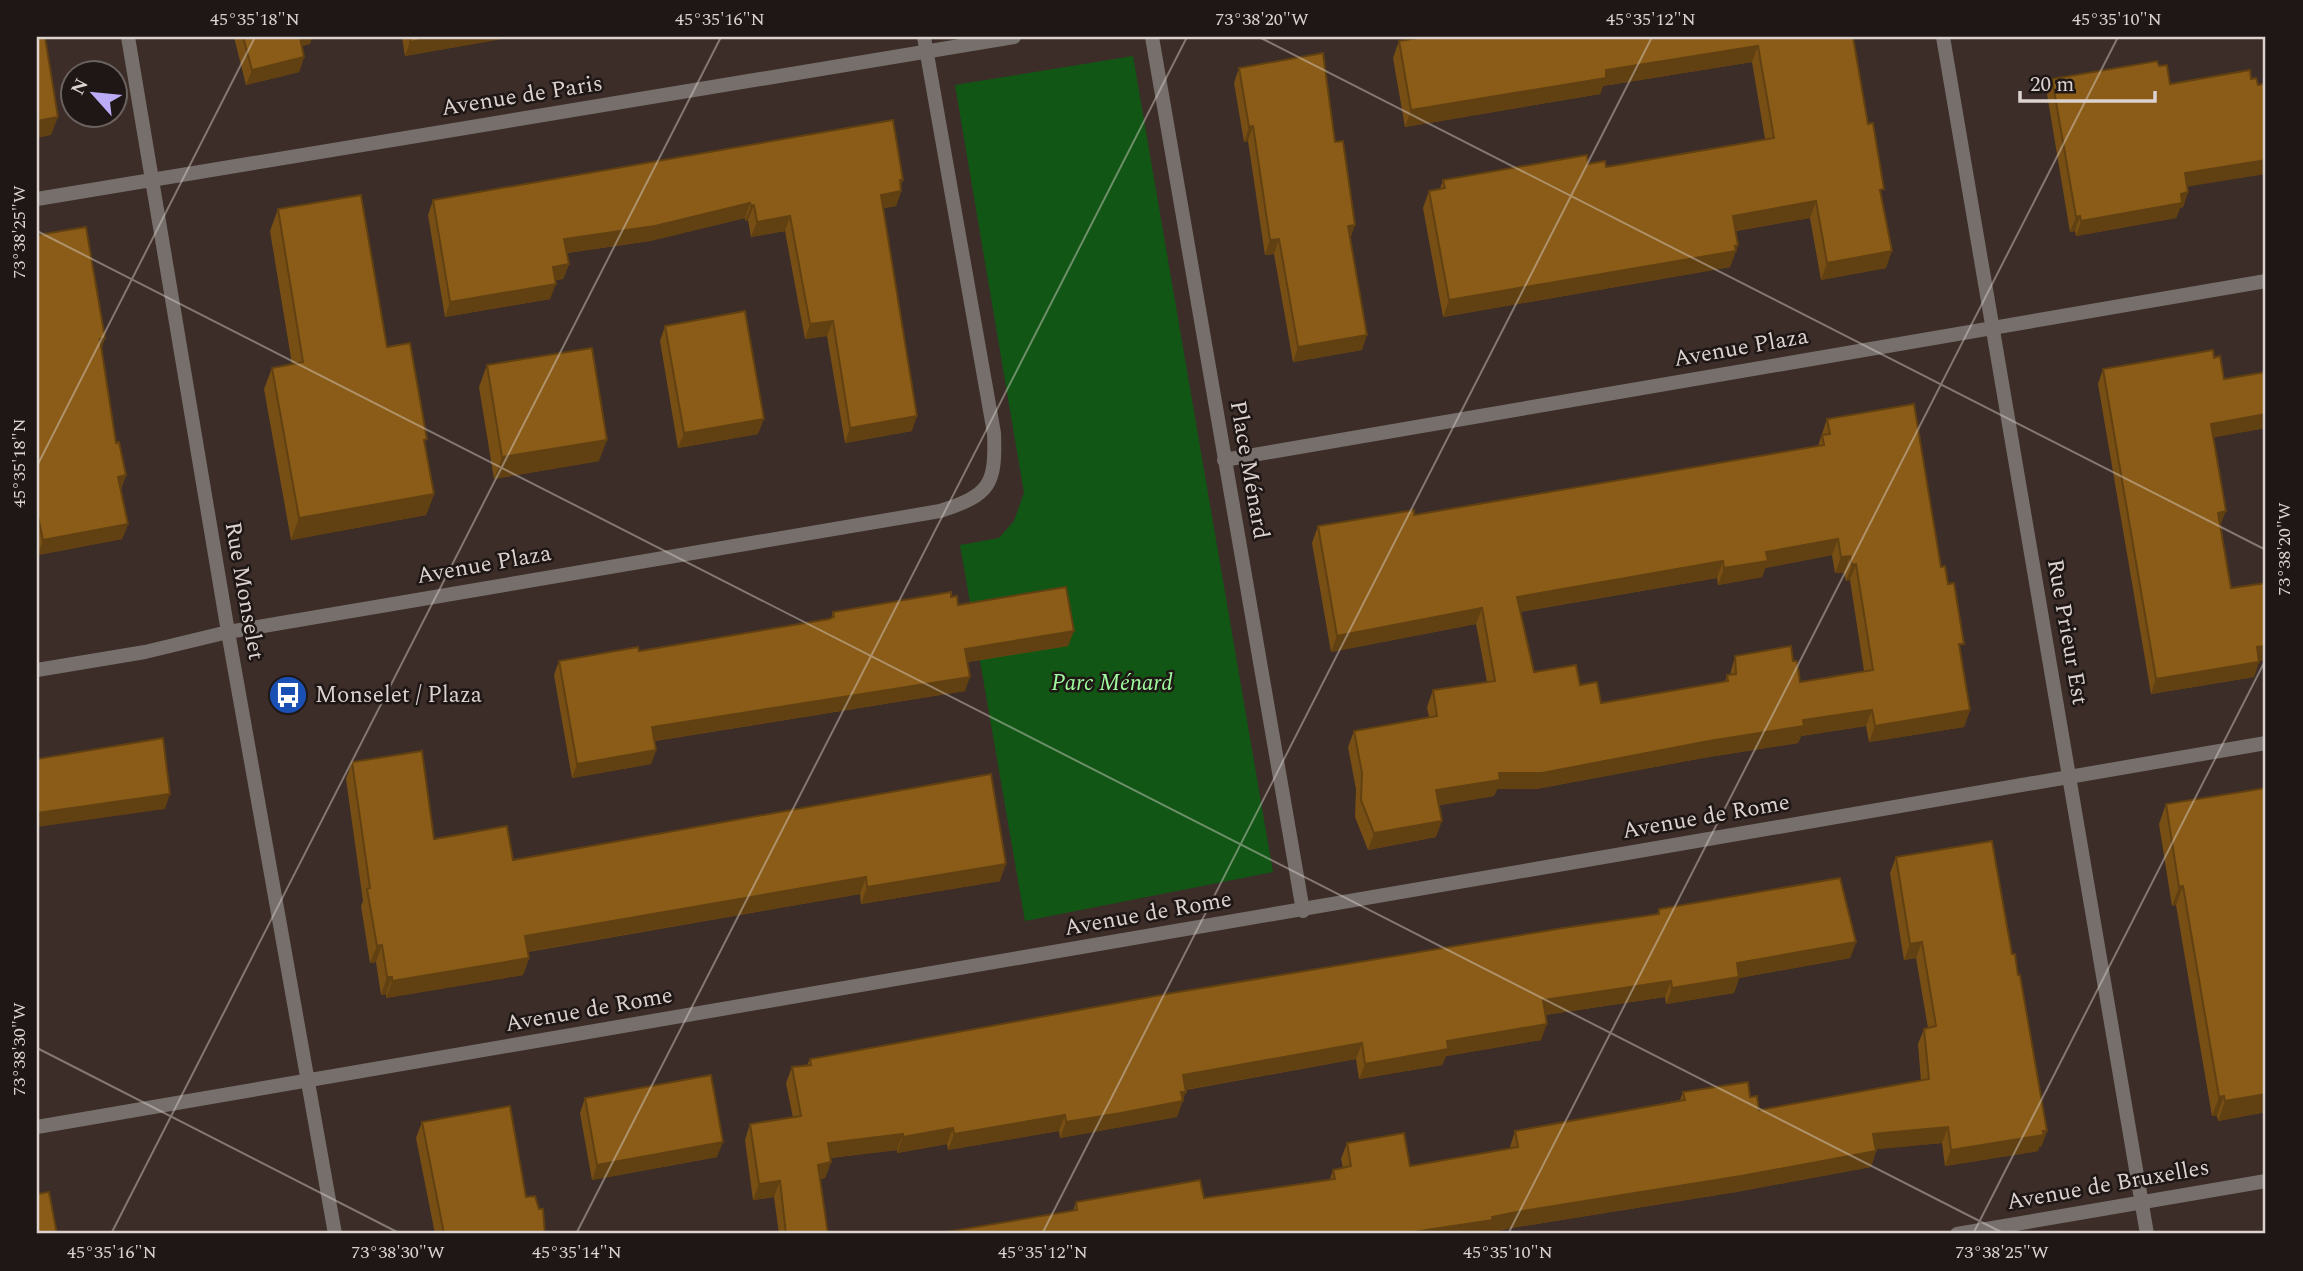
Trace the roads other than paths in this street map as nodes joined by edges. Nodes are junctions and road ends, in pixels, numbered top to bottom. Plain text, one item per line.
1 (128, 37) edge
2 (924, 37) edge
3 (1014, 37) edge
4 (1152, 37) edge
5 (1943, 37) edge
6 (926, 53) junction
7 (152, 180) junction
8 (37, 199) edge
9 (2266, 281) edge
10 (1992, 328) junction
11 (1224, 460) junction
12 (228, 632) junction
13 (37, 670) edge
14 (2266, 743) edge
15 (2068, 777) junction
16 (1303, 911) junction
17 (310, 1081) junction
18 (37, 1127) edge
19 (2266, 1181) edge
20 (2141, 1203) junction
21 (335, 1234) edge
22 (1957, 1234) edge
23 (2147, 1234) edge

1 - 7 street, Rue Monselet
2 - 6 street
3 - 6 street, Avenue de Paris
4 - 11 street, Place Ménard
5 - 10 street, Rue Prieur Est
6 - 7 street, Avenue de Paris
6 - 12 street, Avenue Plaza
7 - 8 street, Avenue de Paris
7 - 12 street, Rue Monselet
9 - 10 street, Avenue Plaza
10 - 11 street, Avenue Plaza
10 - 15 street, Rue Prieur Est
11 - 16 street, Place Ménard
12 - 13 street, Avenue Plaza
12 - 17 street, Rue Monselet
14 - 15 street, Avenue de Rome
15 - 16 street, Avenue de Rome
15 - 20 street, Rue Prieur Est
16 - 17 street, Avenue de Rome
17 - 18 street, Avenue de Rome
17 - 21 street, Rue Monselet
19 - 20 street, Avenue de Bruxelles
20 - 22 street, Avenue de Bruxelles
20 - 23 street, Rue Prieur Est

